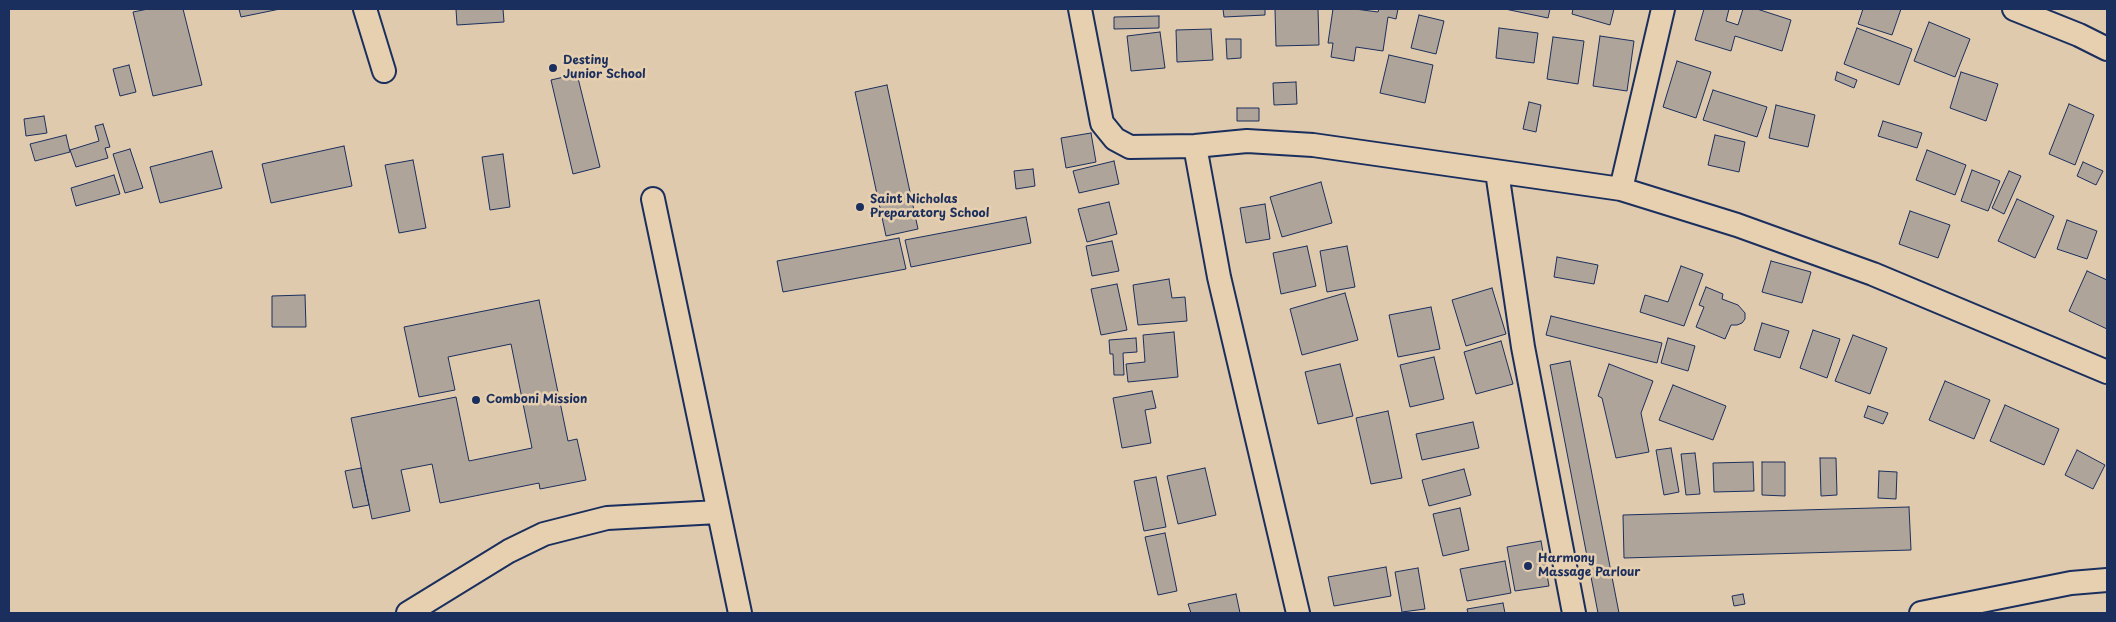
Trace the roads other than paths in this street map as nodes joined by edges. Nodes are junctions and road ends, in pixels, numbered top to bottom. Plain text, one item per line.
1 (366, 9) edge
2 (1080, 9) edge
3 (1663, 9) edge
4 (2014, 9) edge
5 (2107, 49) edge
6 (384, 71) dead end
7 (1196, 146) junction
8 (1496, 172) junction
9 (1621, 189) junction
10 (654, 199) dead end
11 (2107, 372) edge
12 (718, 512) junction
13 (2107, 580) edge
14 (408, 613) edge
15 (740, 613) edge
16 (1298, 613) edge
17 (1574, 613) edge
18 (1922, 613) edge

1 - 6 street
2 - 7 street
3 - 9 street
4 - 5 street
7 - 8 street
7 - 16 street
8 - 9 street
8 - 17 street
9 - 11 street
10 - 12 street
12 - 14 street
12 - 15 street
13 - 18 street

